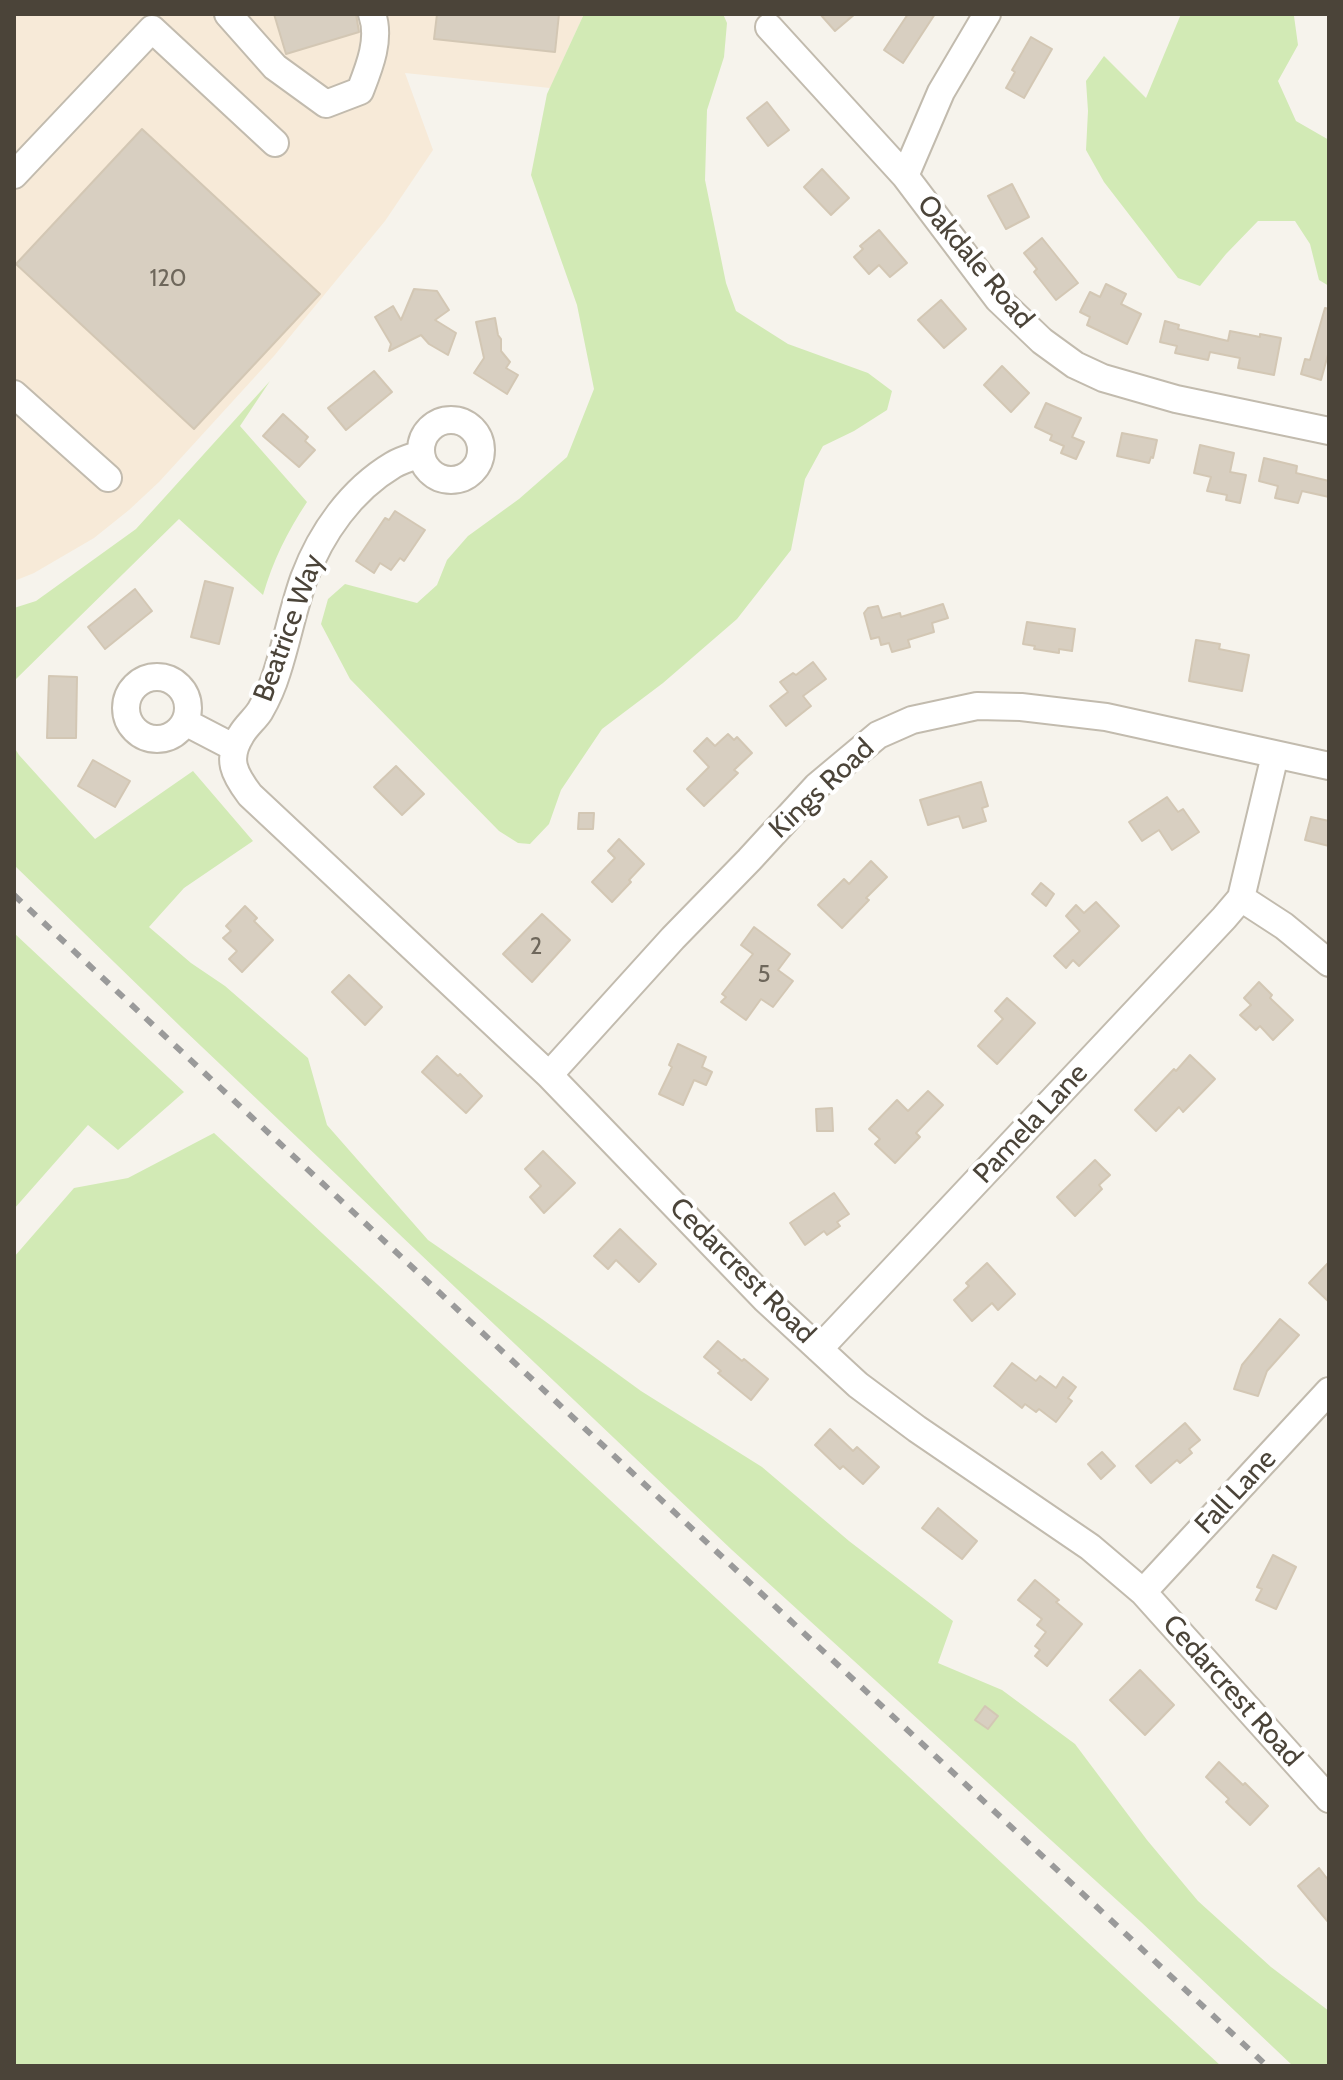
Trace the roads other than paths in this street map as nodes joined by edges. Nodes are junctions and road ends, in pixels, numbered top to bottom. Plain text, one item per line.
1 (228, 14) edge
2 (372, 14) edge
3 (987, 14) edge
4 (769, 27) dead end
5 (275, 143) dead end
6 (14, 175) edge
7 (905, 176) junction
8 (14, 394) edge
9 (1329, 431) edge
10 (421, 454) dead end
11 (108, 478) dead end
12 (185, 722) dead end
13 (235, 748) junction
14 (1275, 755) junction
15 (1329, 766) edge
16 (1241, 898) junction
17 (1329, 963) edge
18 (549, 1075) junction
19 (819, 1349) junction
20 (1329, 1391) edge
21 (1143, 1592) junction
22 (1329, 1799) edge

1 - 2 street
3 - 7 street
4 - 7 street, Oakdale Road
5 - 6 street
7 - 9 street, Oakdale Road
8 - 11 street
10 - 13 street, Beatrice Way
12 - 13 street
13 - 18 street, Cedarcrest Road
14 - 15 street, Kings Road
14 - 16 street
14 - 18 street, Kings Road
16 - 17 street
16 - 19 street, Pamela Lane
18 - 19 street, Cedarcrest Road
19 - 21 street, Cedarcrest Road
20 - 21 street, Fall Lane
21 - 22 street, Cedarcrest Road

